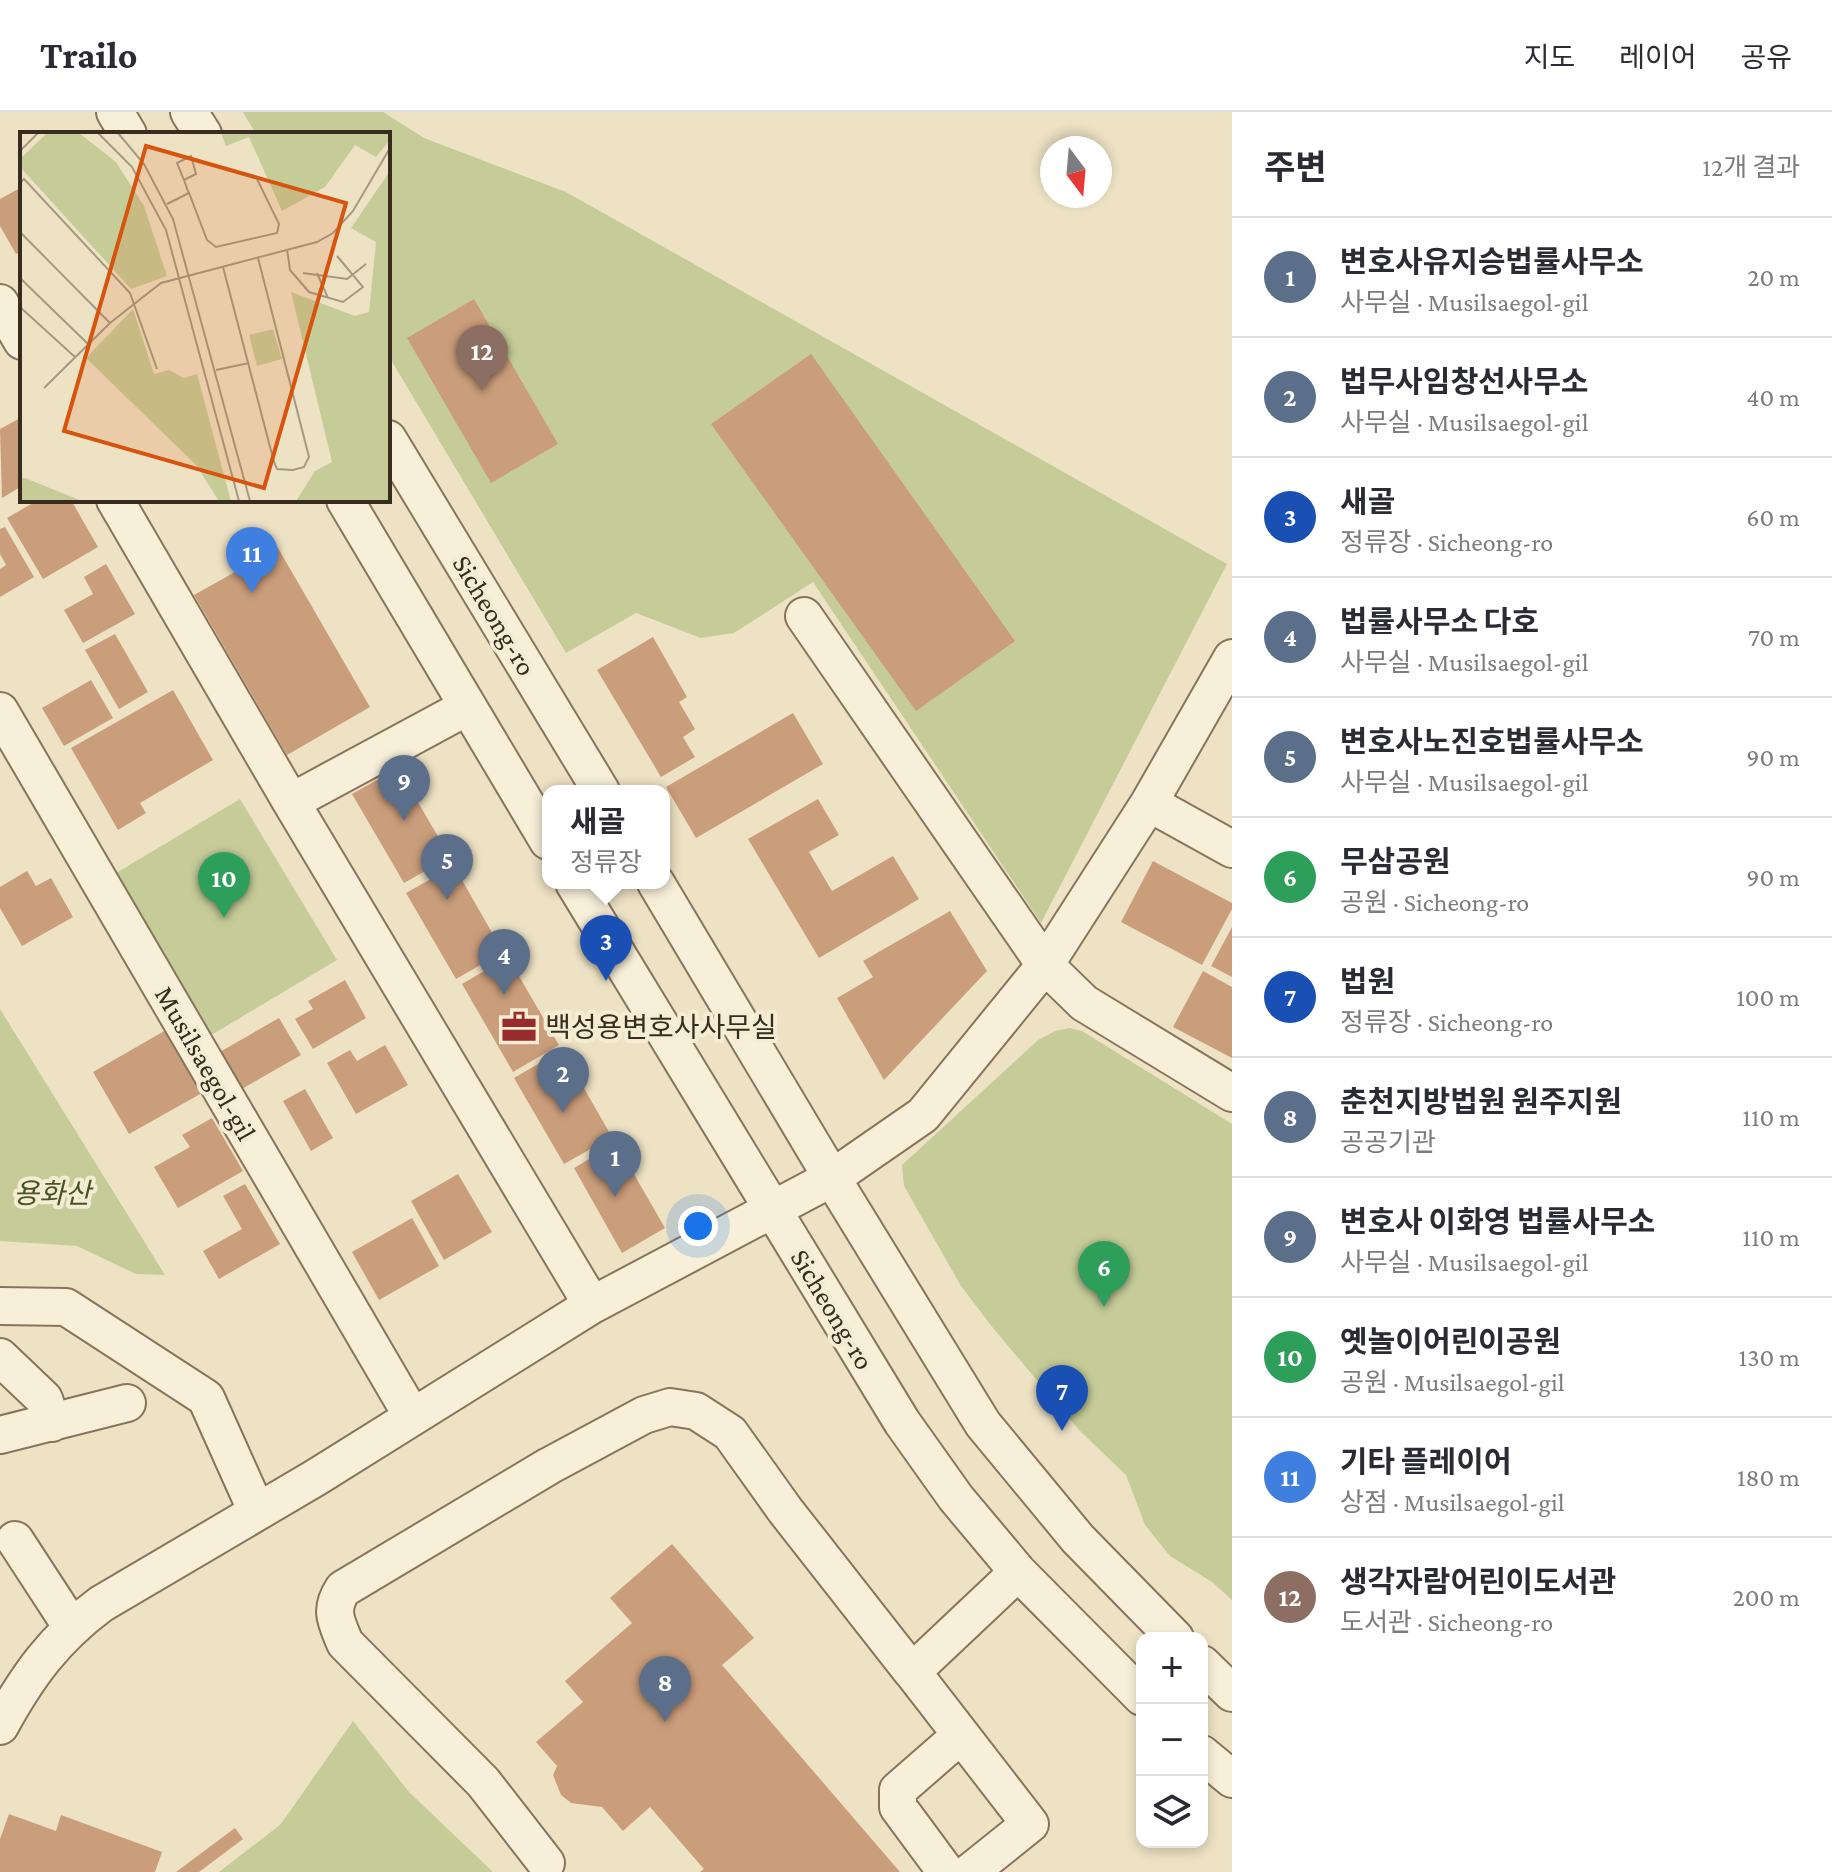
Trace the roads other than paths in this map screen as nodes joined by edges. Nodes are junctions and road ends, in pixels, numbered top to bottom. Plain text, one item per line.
1 (115, 112) edge
2 (189, 112) edge
3 (127, 132) edge
4 (202, 132) edge
5 (0, 303) edge
6 (20, 338) edge
7 (390, 442) edge
8 (116, 502) edge
9 (346, 502) edge
10 (804, 616) dead end
11 (1232, 658) edge
12 (467, 707) junction
13 (0, 711) edge
14 (597, 785) edge
15 (291, 802) junction
16 (1149, 803) junction
17 (542, 831) edge
18 (1232, 849) edge
19 (578, 889) edge
20 (660, 889) edge
21 (1045, 965) junction
22 (1232, 1093) edge
23 (832, 1178) junction
24 (773, 1210) junction
25 (592, 1305) junction
26 (0, 1306) edge
27 (0, 1357) edge
28 (127, 1403) dead end
29 (412, 1416) junction
30 (52, 1423) junction
31 (0, 1435) edge
32 (257, 1512) junction
33 (15, 1540) dead end
34 (1018, 1572) junction
35 (71, 1626) junction
36 (1169, 1632) edge
37 (907, 1665) junction
38 (1208, 1670) edge
39 (1136, 1691) edge
40 (1232, 1693) edge
41 (0, 1726) edge
42 (961, 1735) junction
43 (1208, 1759) edge
44 (1232, 1779) edge
45 (546, 1863) dead end
46 (946, 1872) edge
47 (970, 1872) edge

1 - 3 street
2 - 4 street
5 - 6 street
7 - 14 street, Sicheong-ro
8 - 15 street
9 - 12 street
10 - 21 street
11 - 16 street
12 - 15 street
12 - 17 street
13 - 29 street, Musilsaegol-gil
15 - 25 street
16 - 18 street
16 - 21 street
19 - 24 street, Sicheong-ro
20 - 23 street
21 - 22 street
21 - 23 street
23 - 24 street
23 - 36 street
24 - 25 street
24 - 34 street, Sicheong-ro
25 - 29 street
26 - 32 street
27 - 30 street
28 - 30 street
29 - 32 street
30 - 31 street
32 - 35 street
33 - 35 street
34 - 37 street
34 - 39 street, Sicheong-ro
35 - 41 street
37 - 42 street
37 - 45 street
38 - 40 street
42 - 46 street
42 - 47 street
43 - 44 street

